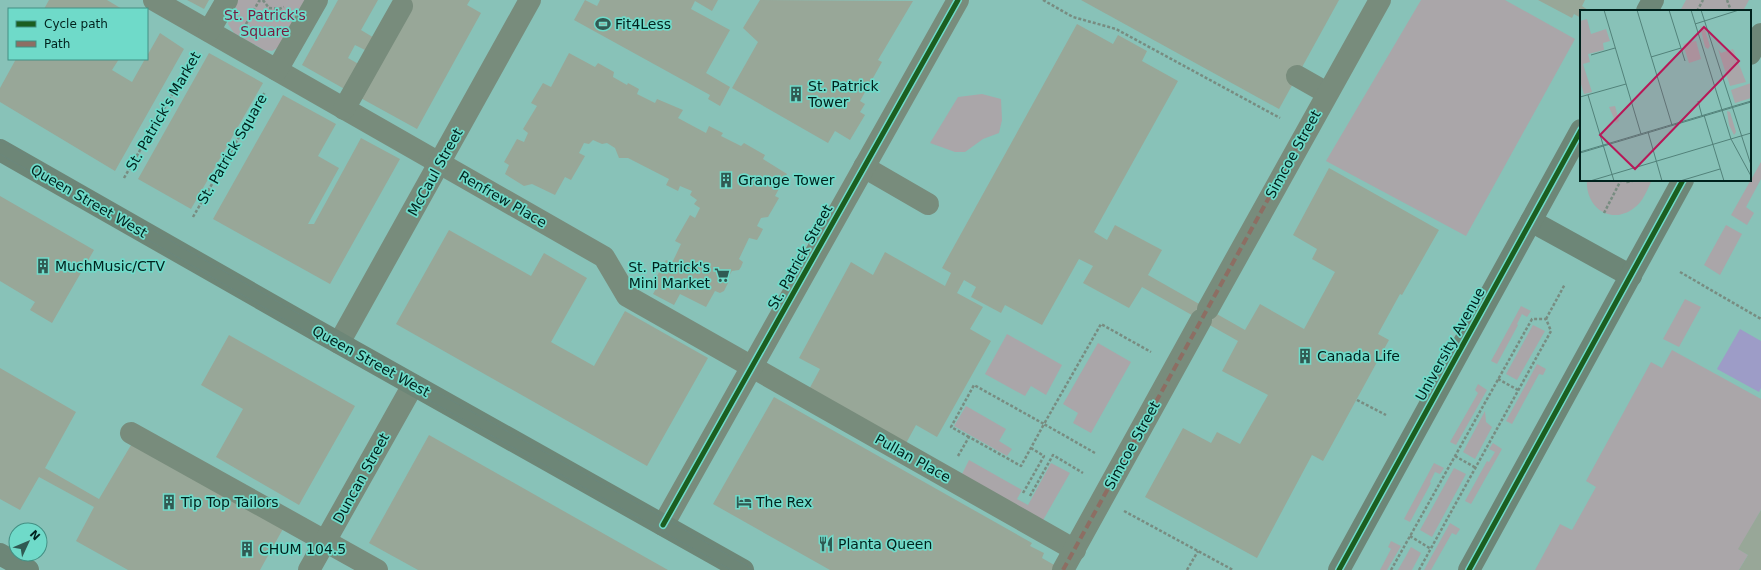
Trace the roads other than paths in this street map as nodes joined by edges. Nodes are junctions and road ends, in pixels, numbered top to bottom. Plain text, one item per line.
1 (154, 0) edge
2 (227, 0) edge
3 (317, 0) edge
4 (530, 0) edge
5 (958, 0) edge
6 (1380, 0) edge
7 (1653, 0) edge
8 (402, 6) dead end
9 (1648, 10) edge
10 (1761, 34) edge
11 (204, 40) junction
12 (1751, 52) edge
13 (1297, 76) dead end
14 (272, 79) junction
15 (1327, 93) junction
16 (344, 109) junction
17 (1580, 132) edge
18 (0, 150) edge
19 (440, 163) junction
20 (864, 167) junction
21 (1682, 181) edge
22 (928, 204) dead end
23 (1531, 221) junction
24 (1631, 276) junction
25 (339, 343) junction
26 (752, 367) junction
27 (413, 385) junction
28 (131, 433) dead end
29 (663, 526) junction
30 (326, 541) junction
31 (1075, 550) junction
32 (0, 554) edge
33 (28, 570) edge
34 (309, 570) edge
35 (377, 570) edge
36 (743, 570) edge
37 (1063, 570) edge
38 (1339, 570) edge
39 (1469, 570) edge

1 - 11 street, Renfrew Place
2 - 11 street
3 - 14 street
4 - 19 street, McCaul Street
5 - 20 street, St. Patrick Street
6 - 15 street, Simcoe Street
7 - 9 main road
8 - 16 street
10 - 12 main road
11 - 14 street, Renfrew Place
13 - 15 street
14 - 16 street, Renfrew Place
15 - 31 street, Simcoe Street
16 - 19 street, Renfrew Place
17 - 23 main road, University Avenue
18 - 25 main road, Queen Street West
19 - 25 street, McCaul Street
19 - 26 street, Renfrew Place
20 - 22 street
20 - 26 street, St. Patrick Street
21 - 24 main road
23 - 24 main road
23 - 38 main road, University Avenue
24 - 39 main road
25 - 27 main road, Queen Street West
26 - 29 street, St. Patrick Street
26 - 31 street, Pullan Place
27 - 29 main road, Queen Street West
27 - 30 street, Duncan Street
28 - 30 street
29 - 36 main road, Queen Street West
30 - 34 street, Duncan Street
30 - 35 street
31 - 37 street, Simcoe Street
32 - 33 main road

